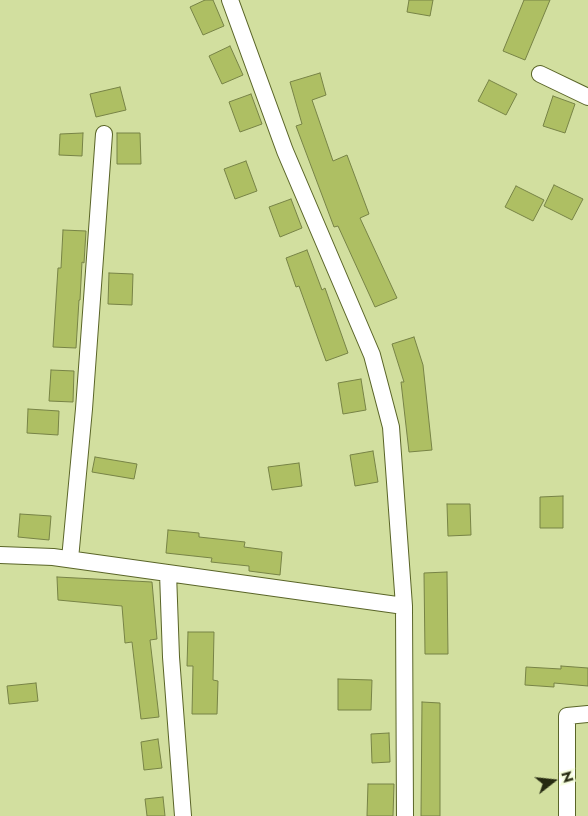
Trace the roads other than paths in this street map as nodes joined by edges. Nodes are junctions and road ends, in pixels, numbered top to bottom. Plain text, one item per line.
1 (230, 0) edge
2 (540, 74) dead end
3 (588, 97) edge
4 (104, 134) dead end
5 (0, 554) edge
6 (70, 559) junction
7 (168, 573) junction
8 (404, 606) junction
9 (588, 714) edge
10 (183, 816) edge
11 (405, 816) edge
12 (567, 816) edge

1 - 8 street
2 - 3 street
4 - 6 street
5 - 6 street
6 - 7 street
7 - 8 street
7 - 10 street
8 - 11 street
9 - 12 street

